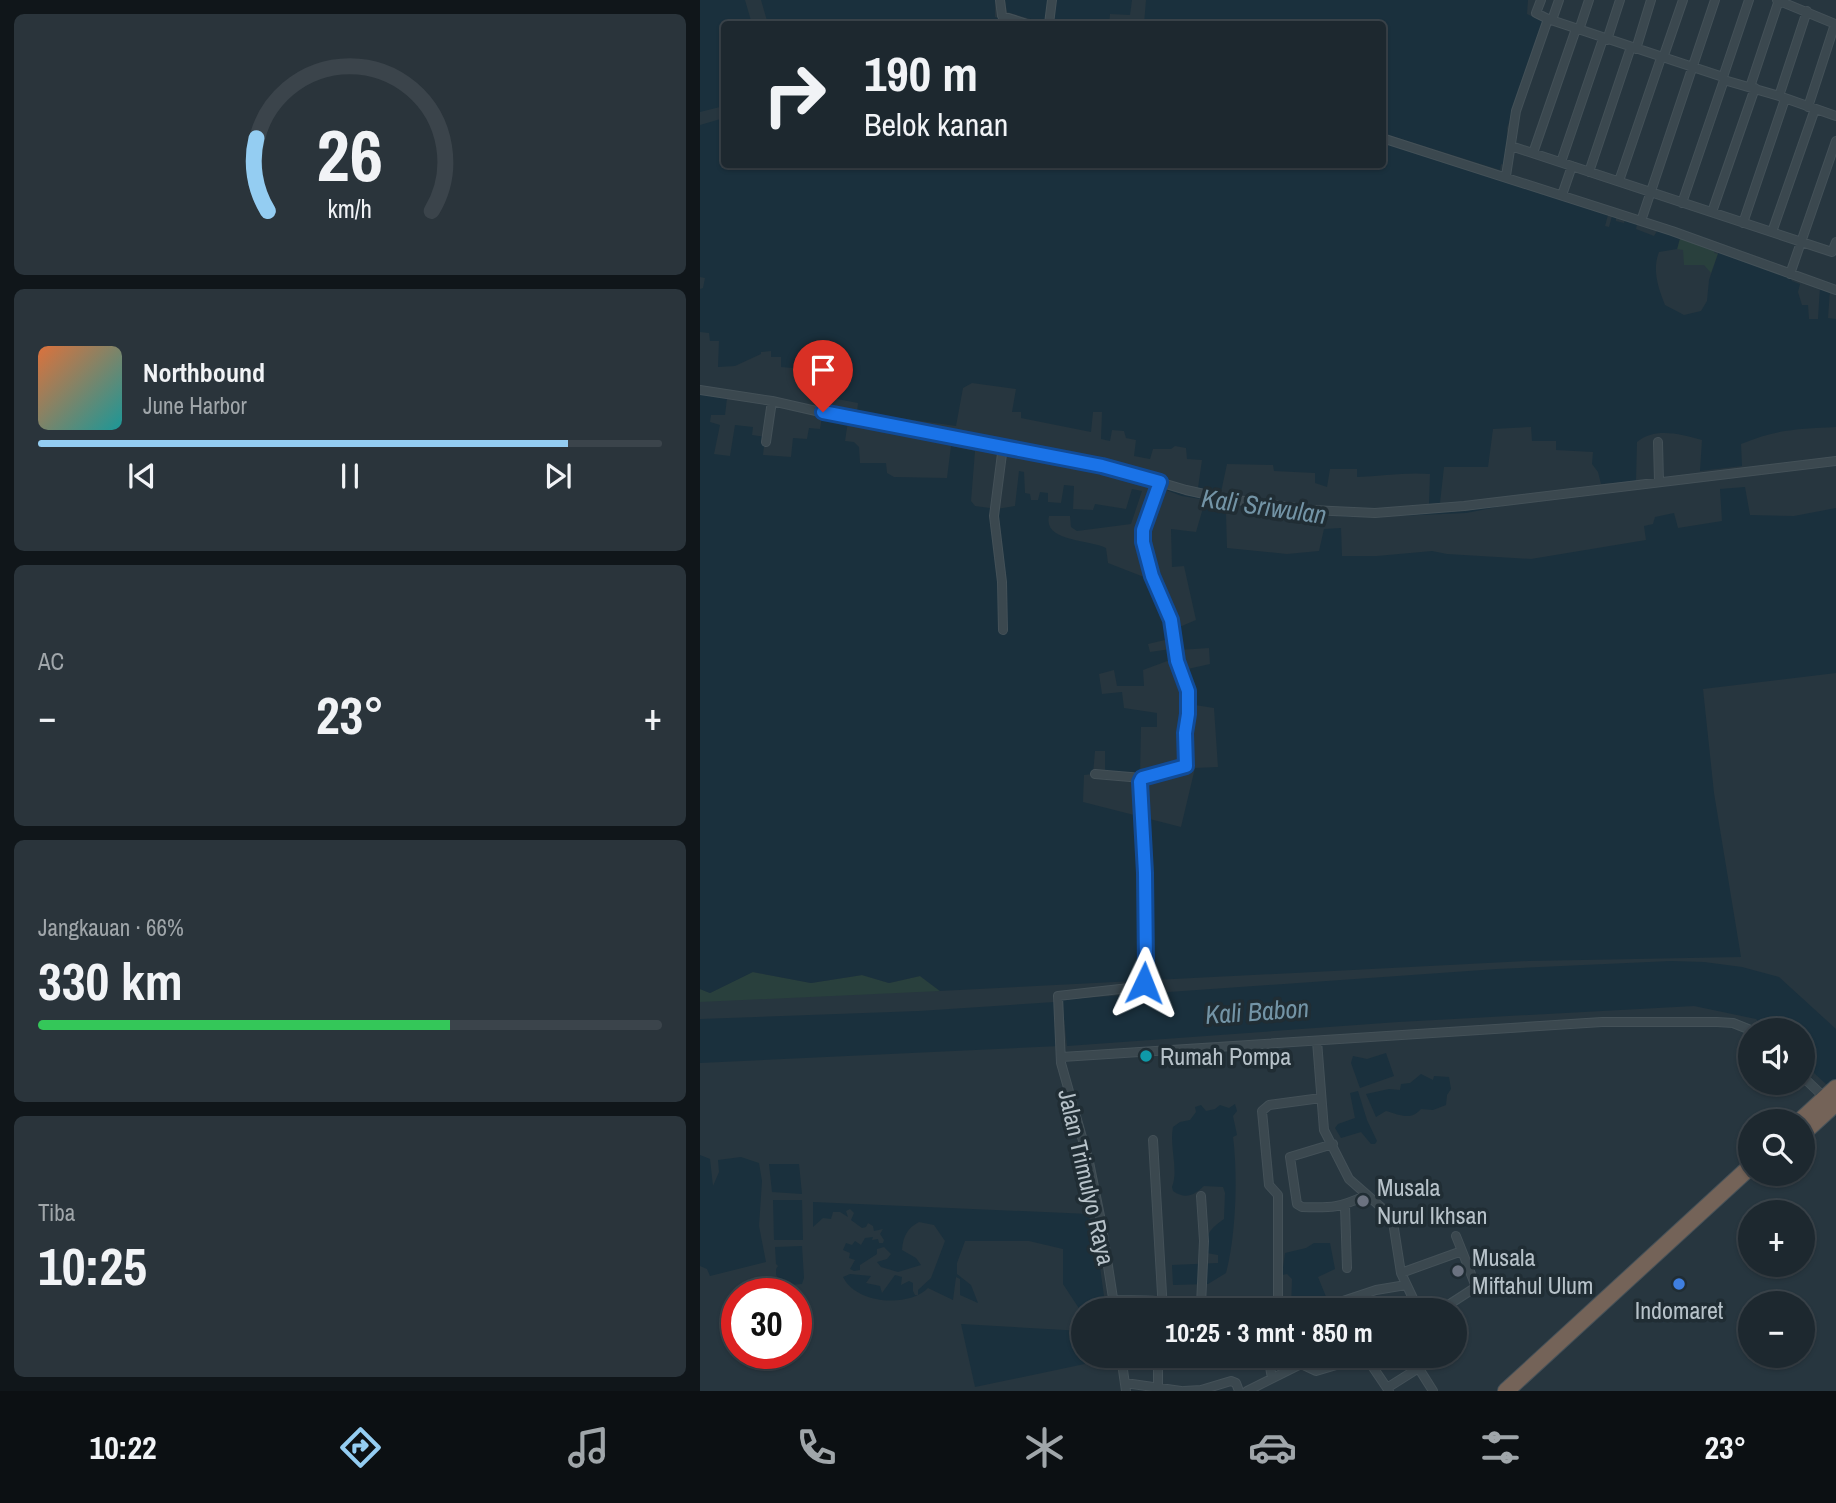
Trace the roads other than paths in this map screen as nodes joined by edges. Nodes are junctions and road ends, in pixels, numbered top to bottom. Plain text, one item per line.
1 (1000, 0) edge
2 (1052, 0) edge
3 (1541, 0) edge
4 (1559, 0) edge
5 (1589, 0) edge
6 (1620, 0) edge
7 (1651, 0) edge
8 (1682, 0) edge
9 (1715, 0) edge
10 (1749, 0) edge
11 (1778, 0) edge
12 (1807, 11) junction
13 (1550, 19) junction
14 (1018, 21) edge
15 (1049, 21) edge
16 (1577, 29) junction
17 (1605, 39) junction
18 (1633, 48) junction
19 (1662, 58) junction
20 (1693, 67) junction
21 (1723, 79) junction
22 (1753, 87) junction
23 (1782, 97) junction
24 (1811, 108) junction
25 (1836, 116) edge
26 (1386, 139) edge
27 (1836, 141) edge
28 (1511, 146) junction
29 (1533, 153) junction
30 (1561, 162) junction
31 (1572, 166) junction
32 (1589, 172) junction
33 (1507, 176) junction
34 (1619, 181) junction
35 (1650, 192) junction
36 (1562, 195) junction
37 (1682, 203) junction
38 (1712, 212) junction
39 (1641, 221) junction
40 (1743, 223) junction
41 (1772, 232) junction
42 (1801, 242) junction
43 (1836, 242) edge
44 (1790, 274) junction
45 (1836, 290) edge
46 (700, 390) edge
47 (772, 401) junction
48 (766, 442) dead end
49 (1658, 442) dead end
50 (1003, 446) junction
51 (1836, 461) edge
52 (1160, 482) junction
53 (1659, 482) junction
54 (1003, 630) dead end
55 (1095, 774) dead end
56 (1142, 778) junction
57 (1738, 1025) edge
58 (1317, 1041) junction
59 (1062, 1057) junction
60 (1815, 1084) edge
61 (1832, 1095) edge
62 (1321, 1098) junction
63 (1815, 1109) edge
64 (1815, 1117) edge
65 (1153, 1140) dead end
66 (1332, 1144) junction
67 (1738, 1178) edge
68 (1745, 1186) edge
69 (1367, 1195) junction
70 (1201, 1196) dead end
71 (1345, 1206) junction
72 (1456, 1236) dead end
73 (1462, 1251) junction
74 (1347, 1268) dead end
75 (1401, 1273) junction
76 (1406, 1285) junction
77 (1114, 1298) edge
78 (1163, 1298) edge
79 (1201, 1298) edge
80 (1279, 1298) edge
81 (1352, 1298) edge
82 (1412, 1298) edge
83 (1459, 1298) edge
84 (1123, 1368) edge
85 (1158, 1368) edge
86 (1270, 1368) edge
87 (1293, 1368) edge
88 (1310, 1368) edge
89 (1328, 1368) edge
90 (1373, 1368) edge
91 (1417, 1369) joint
92 (1272, 1378) junction
93 (1125, 1387) edge
94 (1158, 1390) edge
95 (1388, 1390) edge
96 (1182, 1391) edge
97 (1239, 1391) edge
98 (1247, 1391) edge
99 (1433, 1391) edge
100 (1506, 1391) edge
101 (1523, 1391) edge

1 - 14 street
2 - 15 street
3 - 13 street
4 - 13 street
5 - 16 street
6 - 17 street
7 - 18 street
8 - 19 street
9 - 20 street
10 - 21 street
11 - 12 street
11 - 22 street
12 - 23 street
12 - 24 street
13 - 16 street
13 - 28 street
16 - 17 street
16 - 29 street
17 - 18 street
17 - 30 street
18 - 19 street
18 - 32 street
19 - 20 street
19 - 34 street
20 - 21 street
20 - 35 street
21 - 22 street
21 - 37 street
22 - 23 street
22 - 38 street
23 - 24 street
23 - 40 street
24 - 25 street
24 - 41 street
26 - 33 street
27 - 42 street
28 - 29 street
28 - 33 street
29 - 30 street
30 - 31 street
31 - 32 street
31 - 36 street
32 - 34 street
33 - 36 street
34 - 35 street
35 - 37 street
35 - 39 street
36 - 39 street
37 - 38 street
38 - 40 street
39 - 44 street
40 - 41 street
41 - 42 street
42 - 43 street
42 - 44 street
44 - 45 street
46 - 47 street
47 - 48 street
47 - 50 street
49 - 53 street
50 - 52 street
50 - 54 street
51 - 53 street
52 - 53 street
52 - 56 street
55 - 56 street
56 - 59 street, Jalan Trimulyo Raya
57 - 58 street
58 - 59 street
58 - 62 street
59 - 77 street, Jalan Trimulyo Raya
60 - 61 street
61 - 63 highway
61 - 64 highway
62 - 66 street
62 - 80 street
65 - 78 street
66 - 69 street
66 - 71 street
67 - 100 highway
68 - 101 highway
69 - 71 street
69 - 75 street
70 - 79 street
71 - 74 street
72 - 73 street
73 - 75 street
73 - 83 street
75 - 76 street
76 - 81 street
76 - 82 street
84 - 93 street
85 - 94 street
86 - 92 street
87 - 92 street
88 - 89 street
90 - 95 street
91 - 95 street
91 - 99 street
92 - 98 street
93 - 94 street
94 - 96 street
96 - 97 street

